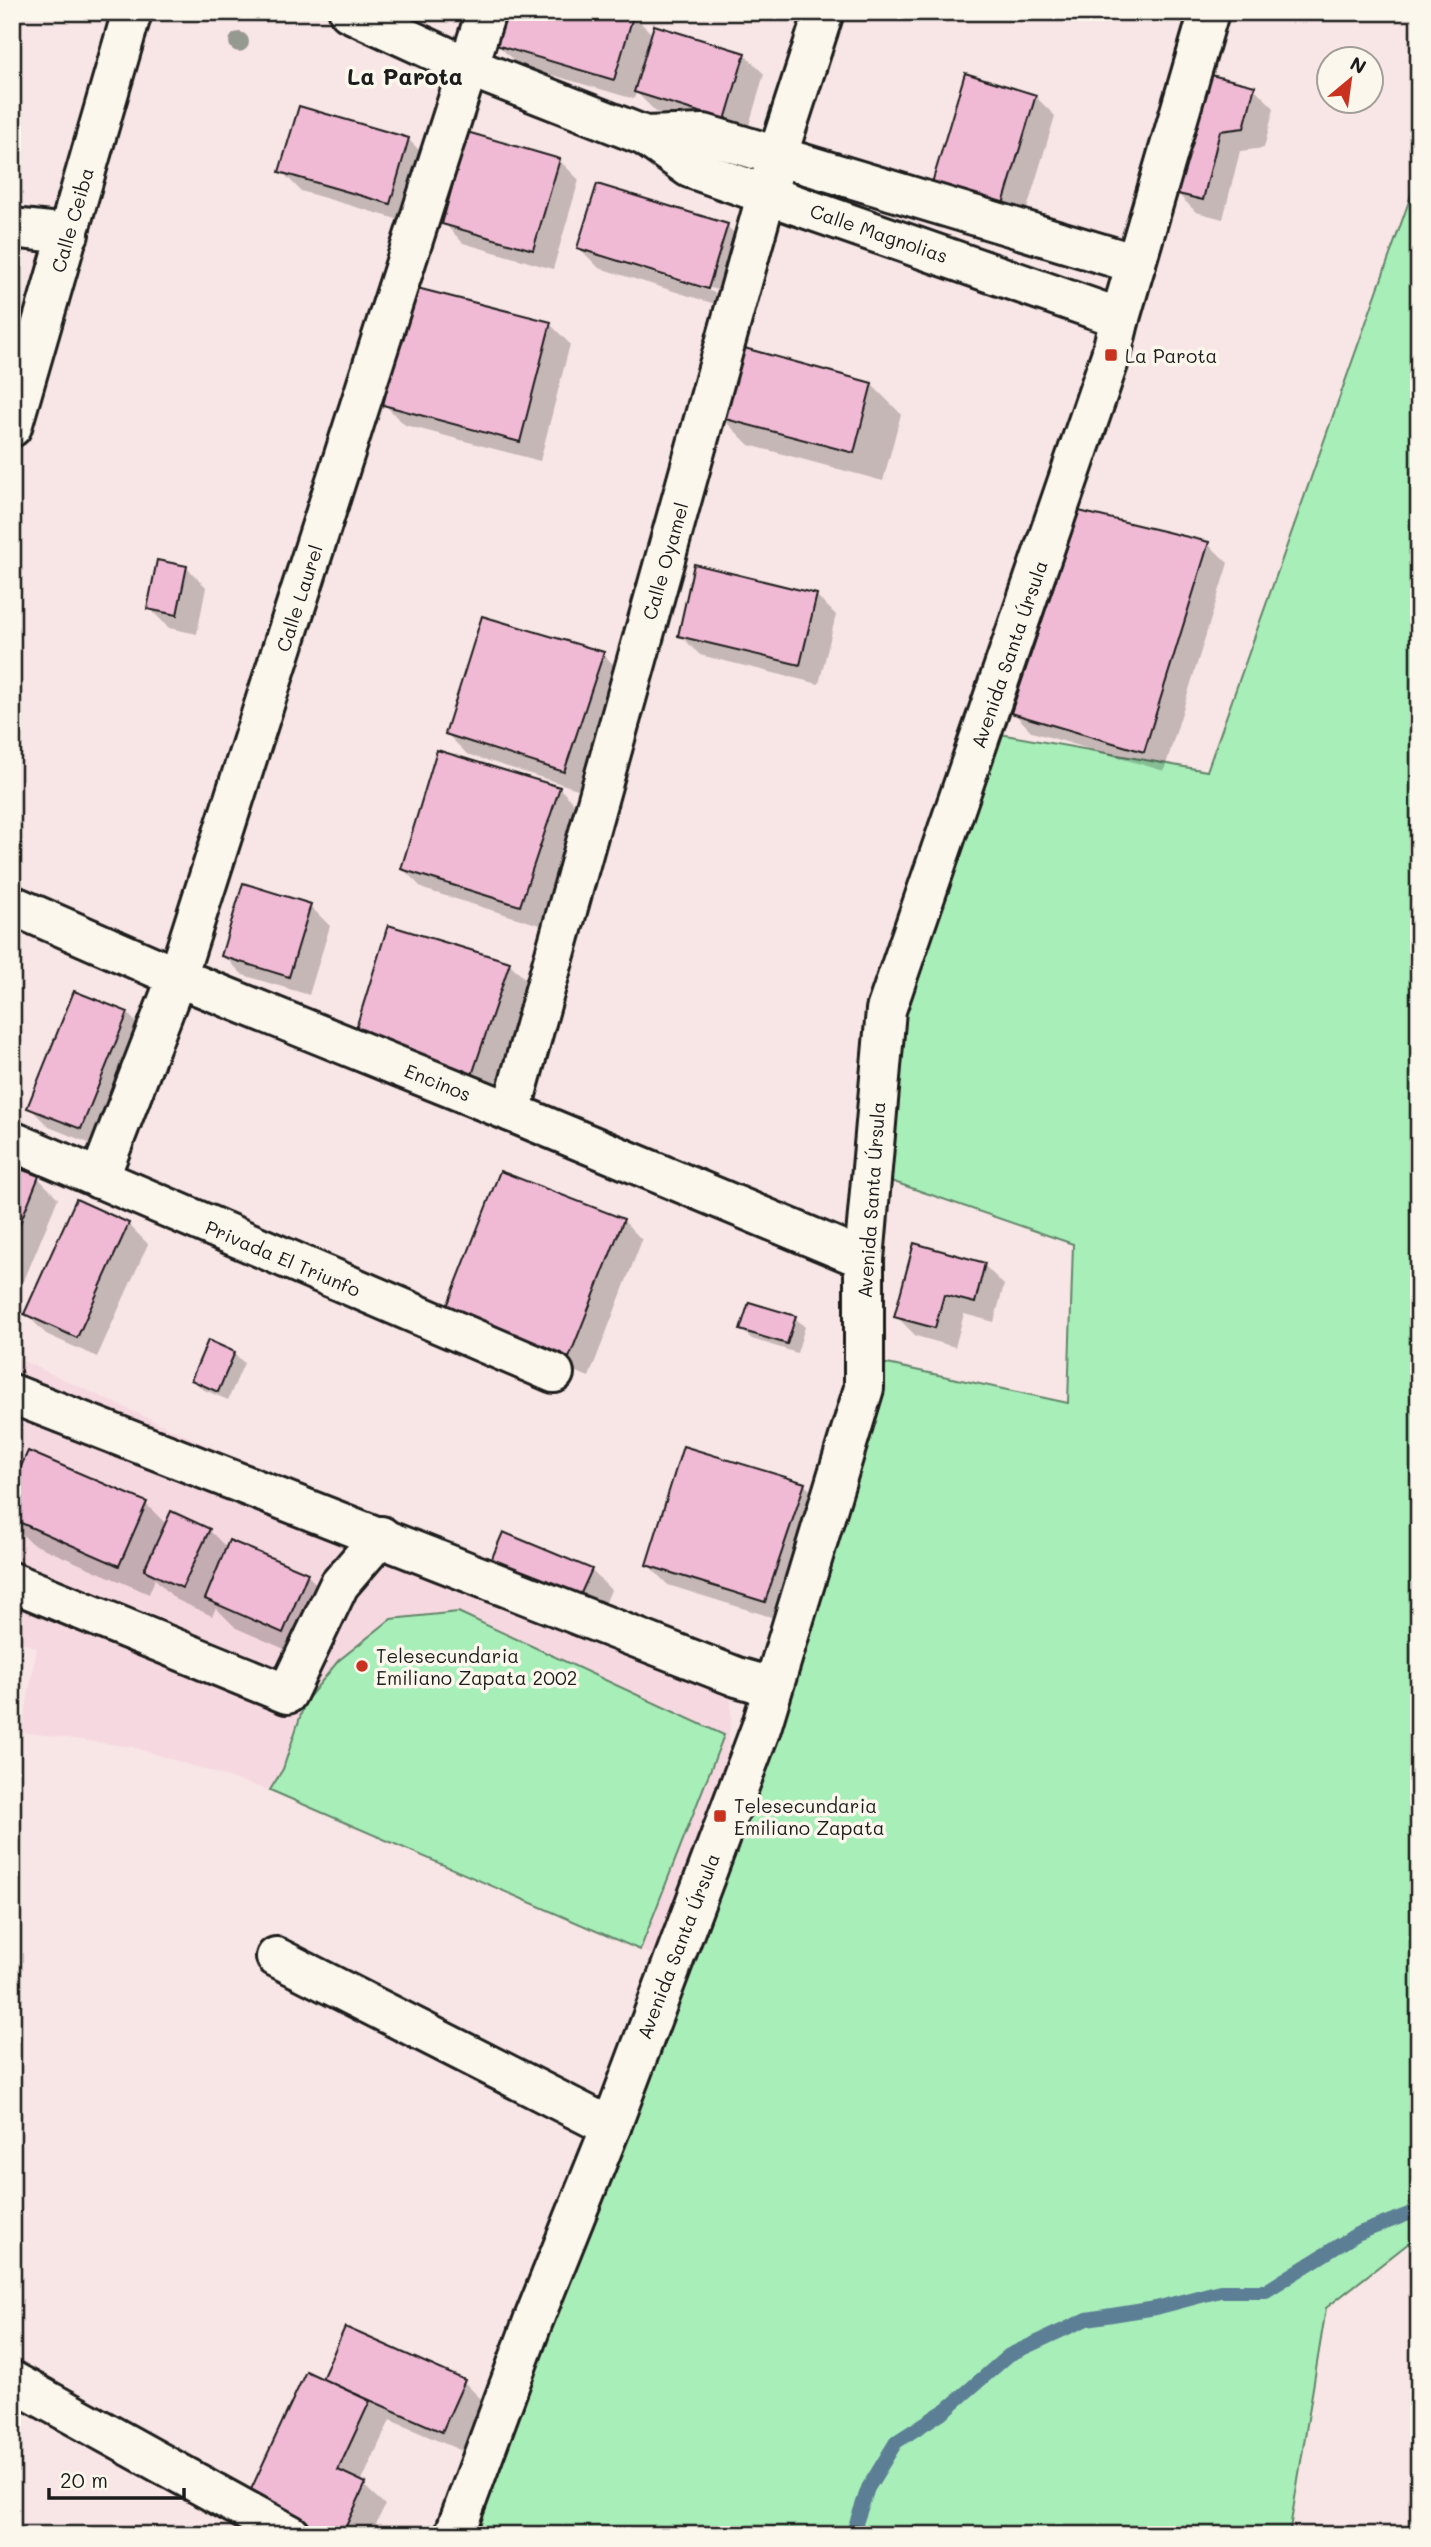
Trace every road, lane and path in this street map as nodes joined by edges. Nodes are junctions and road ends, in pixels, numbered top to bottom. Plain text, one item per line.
1 (132, 12) edge
2 (349, 12) edge
3 (486, 12) edge
4 (824, 12) edge
5 (1209, 12) edge
6 (470, 67) junction
7 (645, 136) junction
8 (777, 157) junction
9 (767, 194) junction
10 (12, 228) edge
11 (69, 234) junction
12 (1136, 264) junction
13 (1120, 318) junction
14 (12, 427) edge
15 (12, 905) edge
16 (177, 977) junction
17 (511, 1112) junction
18 (12, 1142) edge
19 (99, 1179) junction
20 (864, 1259) junction
21 (554, 1374) dead end
22 (12, 1394) edge
23 (381, 1536) junction
24 (12, 1582) edge
25 (772, 1687) junction
26 (276, 1957) dead end
27 (611, 2127) junction
28 (12, 2381) edge
29 (291, 2535) edge
30 (454, 2535) edge

1 - 11 street, Calle Ceiba
2 - 6 street, Calle Magnolias
3 - 6 street, Calle Laurel
4 - 8 street, Calle Oyamel
5 - 12 street, Avenida Santa Úrsula
6 - 7 street, Calle Magnolias
6 - 16 street, Calle Laurel
7 - 8 street, Calle Magnolias
7 - 9 street, Calle Magnolias
8 - 9 street, Calle Oyamel
8 - 12 street, Calle Magnolias
9 - 13 street, Calle Magnolias
9 - 17 street, Calle Oyamel
10 - 11 street
11 - 14 street, Calle Ceiba
12 - 13 street, Avenida Santa Úrsula
13 - 20 street, Avenida Santa Úrsula
15 - 16 street, Encinos
16 - 17 street, Encinos
16 - 19 street, Calle Laurel
17 - 20 street, Encinos
18 - 19 street, Privada El Triunfo
19 - 21 street, Privada El Triunfo
20 - 25 street, Avenida Santa Úrsula
22 - 23 street
23 - 24 street
23 - 25 street
25 - 27 street, Avenida Santa Úrsula
26 - 27 street
27 - 30 street, Avenida Santa Úrsula
28 - 29 street

